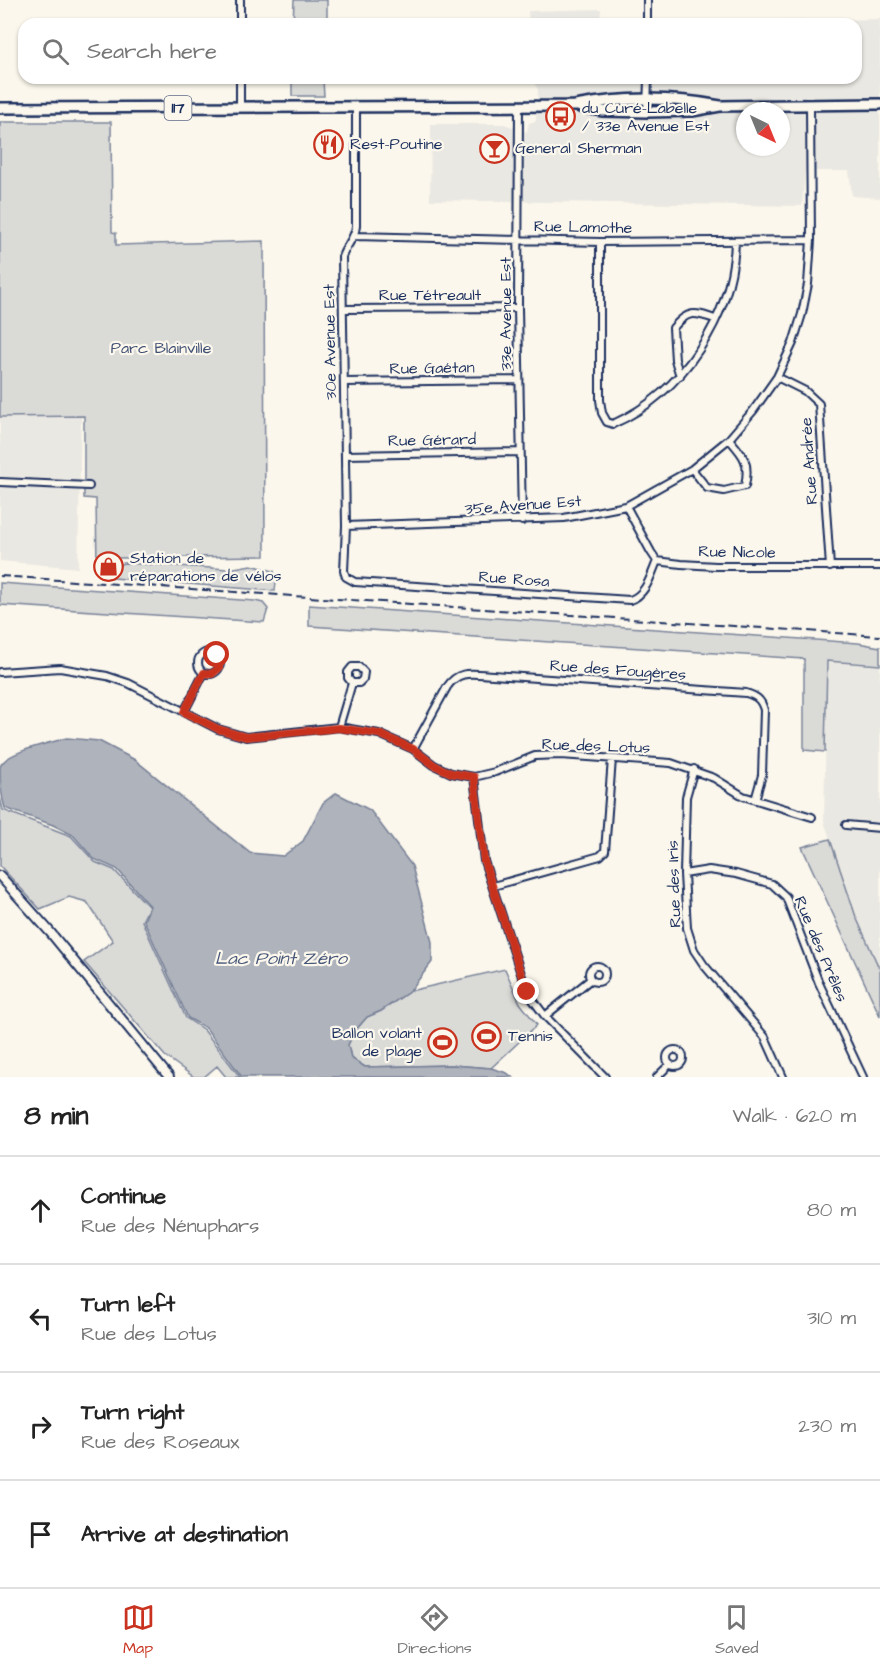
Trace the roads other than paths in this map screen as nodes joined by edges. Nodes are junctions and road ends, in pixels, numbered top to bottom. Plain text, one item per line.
1 (240, 0) edge
2 (647, 0) edge
3 (240, 18) edge
4 (647, 18) edge
5 (240, 84) edge
6 (648, 84) edge
7 (648, 100) junction
8 (880, 104) edge
9 (810, 105) junction
10 (519, 106) junction
11 (575, 106) junction
12 (720, 106) junction
13 (357, 107) junction
14 (0, 108) edge
15 (240, 108) junction
16 (647, 112) junction
17 (355, 236) junction
18 (520, 239) junction
19 (811, 240) junction
20 (735, 241) junction
21 (600, 242) junction
22 (518, 308) junction
23 (343, 309) junction
24 (715, 319) junction
25 (680, 376) junction
26 (777, 377) junction
27 (519, 380) junction
28 (344, 382) junction
29 (729, 439) junction
30 (520, 452) junction
31 (345, 454) junction
32 (692, 468) junction
33 (0, 482) edge
34 (89, 486) dead end
35 (626, 506) junction
36 (522, 521) junction
37 (346, 526) junction
38 (657, 561) junction
39 (880, 566) edge
40 (830, 567) junction
41 (347, 579) joint
42 (0, 672) edge
43 (204, 673) dead end
44 (352, 683) dead end
45 (184, 712) junction
46 (339, 728) junction
47 (413, 749) junction
48 (612, 759) junction
49 (694, 769) junction
50 (474, 777) junction
51 (755, 800) junction
52 (812, 817) dead end
53 (846, 825) dead end
54 (880, 828) edge
55 (684, 874) junction
56 (0, 876) edge
57 (493, 886) junction
58 (591, 979) dead end
59 (546, 1016) junction
60 (670, 1064) dead end
61 (169, 1077) edge
62 (605, 1077) edge
63 (657, 1077) edge
64 (783, 1077) edge
65 (862, 1077) edge

1 - 3 street
2 - 4 street
5 - 15 street
6 - 7 street
7 - 11 main road, 117
7 - 12 main road, 117
7 - 16 street
8 - 9 main road, 117
9 - 12 main road, 117
9 - 19 street, 35e Avenue Est
10 - 11 main road, 117
10 - 13 main road, 117
10 - 18 street, 33e Avenue Est
11 - 16 main road, 117
12 - 16 main road, 117
13 - 15 main road, 117
13 - 17 street, 30e Avenue Est
14 - 15 main road, 117
17 - 18 street, Rue Lamothe
17 - 23 street, 30e Avenue Est
18 - 21 street, Rue Lamothe
18 - 22 street, 33e Avenue Est
19 - 20 street, Rue Lamothe
19 - 26 street, 35e Avenue Est
20 - 21 street, Rue Lamothe
20 - 24 street
21 - 25 street
22 - 23 street, Rue Tétreault
22 - 27 street, 33e Avenue Est
23 - 28 street, 30e Avenue Est
24 - 25 street
24 - 25 street
26 - 29 street, 35e Avenue Est
26 - 40 street, Rue Andrée
27 - 28 street, Rue Gaétan
27 - 30 street, 33e Avenue Est
28 - 31 street, 30e Avenue Est
29 - 32 street, 35e Avenue Est
29 - 32 street
30 - 31 street, Rue Gérard
30 - 36 street, 33e Avenue Est
31 - 37 street, 30e Avenue Est
32 - 35 street, 35e Avenue Est
33 - 34 street
35 - 36 street, 35e Avenue Est
35 - 38 street
36 - 37 street, 35e Avenue Est
37 - 41 street, 30e Avenue Est
38 - 40 street, Rue Nicole
38 - 41 street, Rue Rosa
39 - 40 street, Rue Nicole
42 - 45 street, Rue des Lotus
43 - 45 street
44 - 46 street
45 - 46 street, Rue des Lotus
46 - 47 street, Rue des Lotus
47 - 50 street, Rue des Lotus
47 - 51 street, Rue des Fougères
48 - 49 street, Rue des Lotus
48 - 50 street, Rue des Lotus
48 - 57 street
49 - 51 street, Rue des Lotus
49 - 55 street, Rue des Iris
50 - 57 street
51 - 52 street, Rue des Lotus
53 - 54 street
55 - 64 street, Rue des Iris
55 - 65 street, Rue des Prêles
56 - 61 street
57 - 59 street
58 - 59 street
59 - 62 street
60 - 63 street

